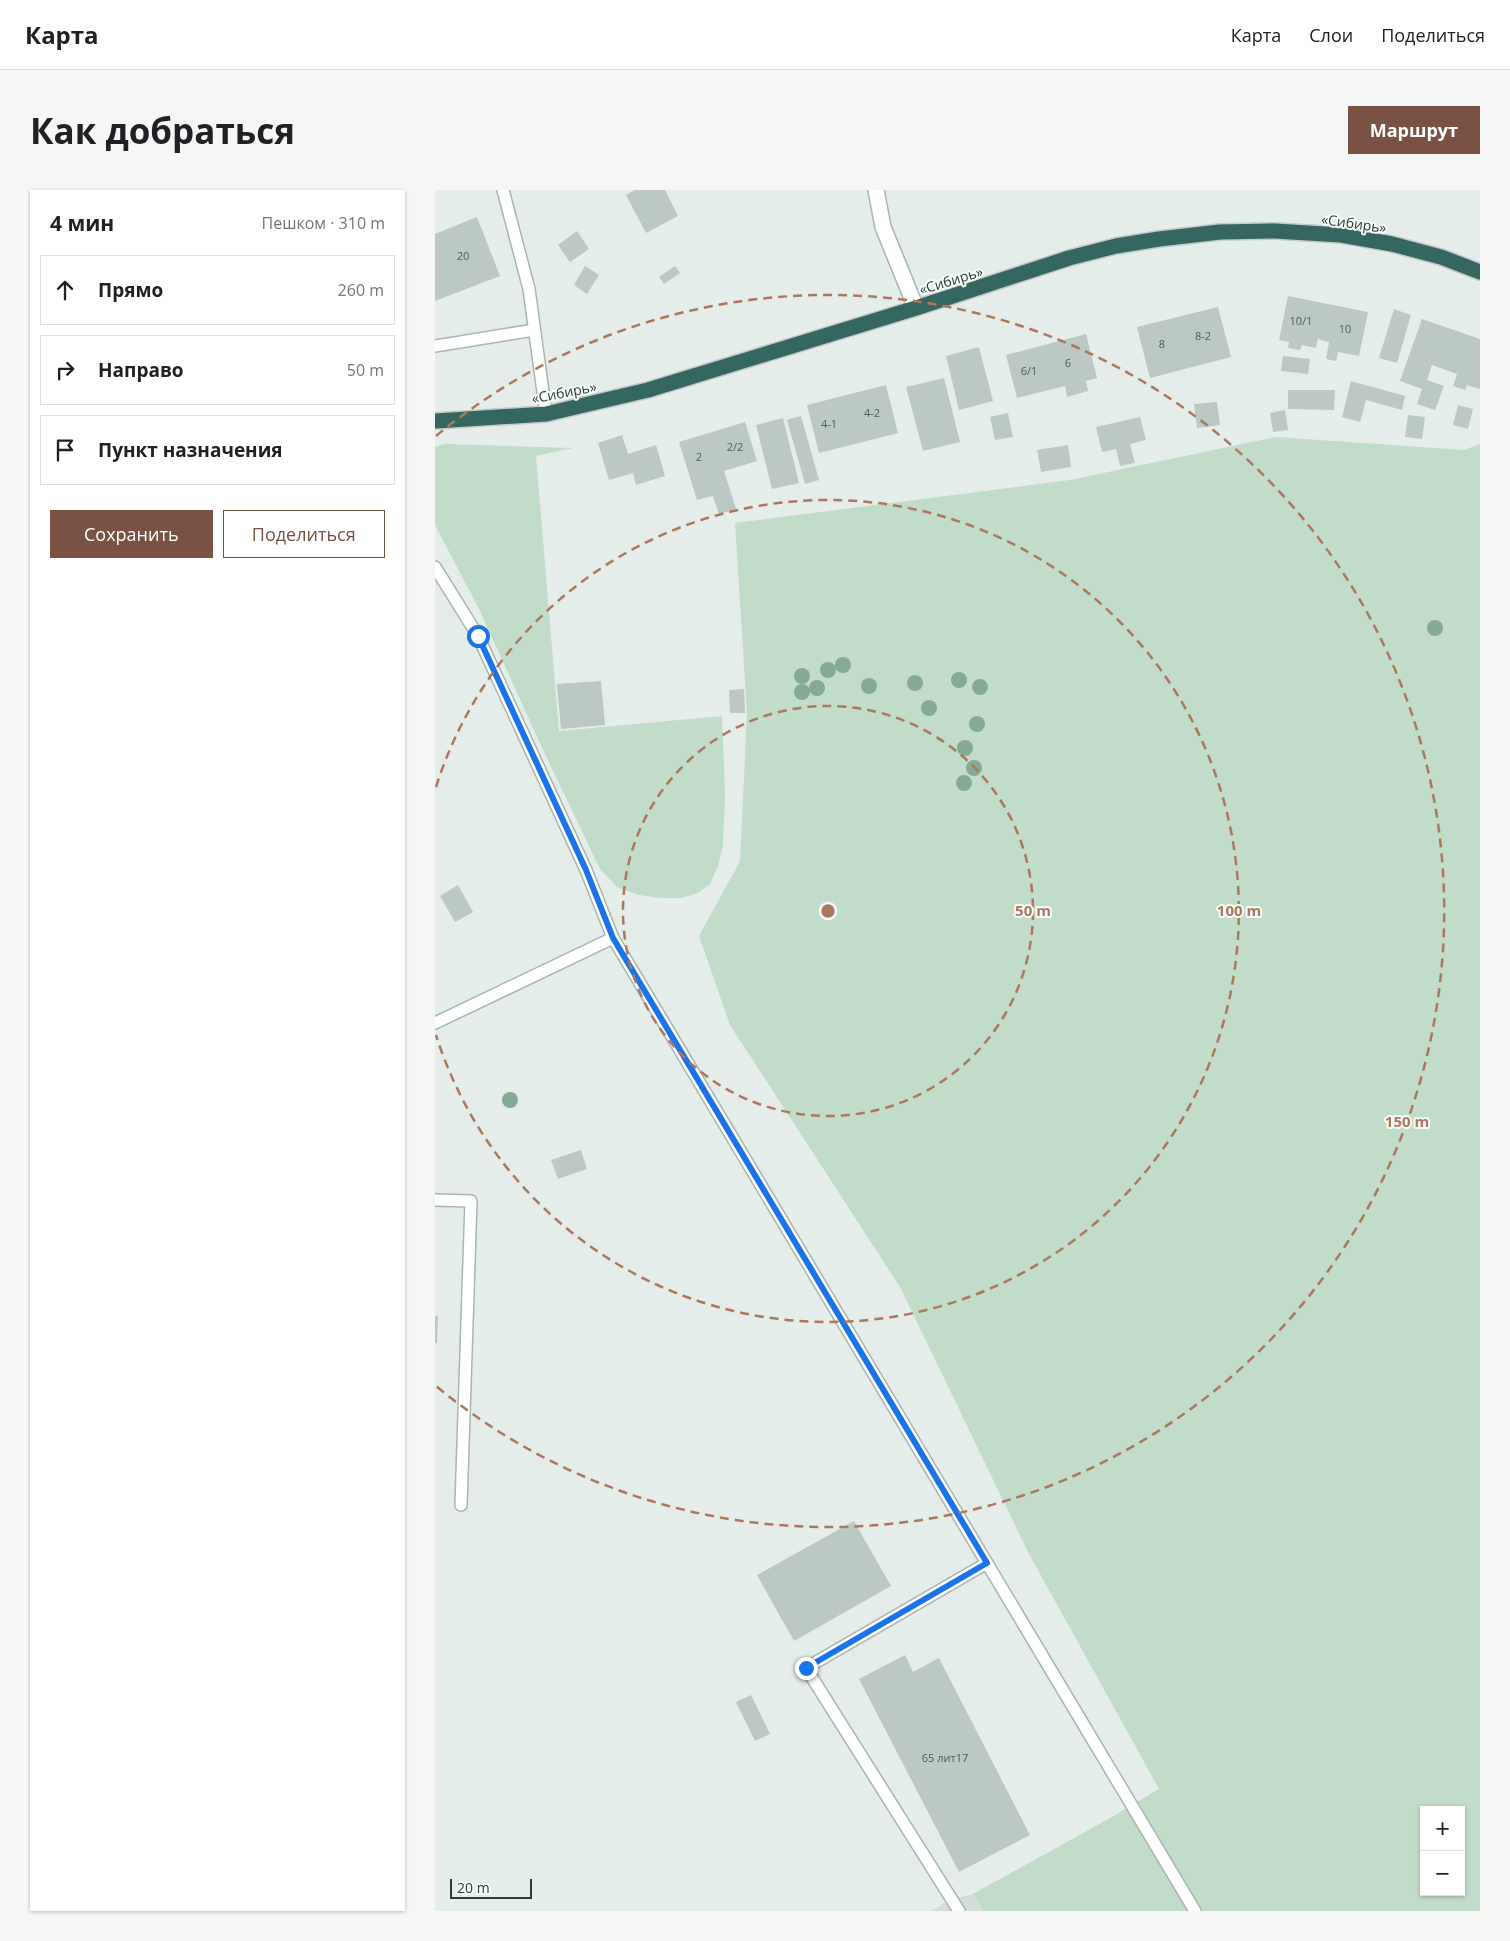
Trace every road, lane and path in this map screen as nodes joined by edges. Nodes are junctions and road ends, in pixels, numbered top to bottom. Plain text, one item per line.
1 (503, 190) edge
2 (876, 190) edge
3 (1480, 272) edge
4 (916, 308) junction
5 (534, 330) junction
6 (435, 346) edge
7 (546, 414) junction
8 (435, 421) edge
9 (435, 567) edge
10 (613, 938) junction
11 (435, 1023) edge
12 (435, 1200) edge
13 (461, 1505) dead end
14 (987, 1563) junction
15 (959, 1911) edge
16 (1195, 1911) edge

1 - 5 lane
2 - 4 street
3 - 4 highway, «Сибирь»
4 - 7 highway, «Сибирь»
5 - 6 lane
5 - 7 lane
7 - 8 highway, «Сибирь»
9 - 10 lane
10 - 11 lane
10 - 14 lane
12 - 13 lane
14 - 15 lane
14 - 16 lane

